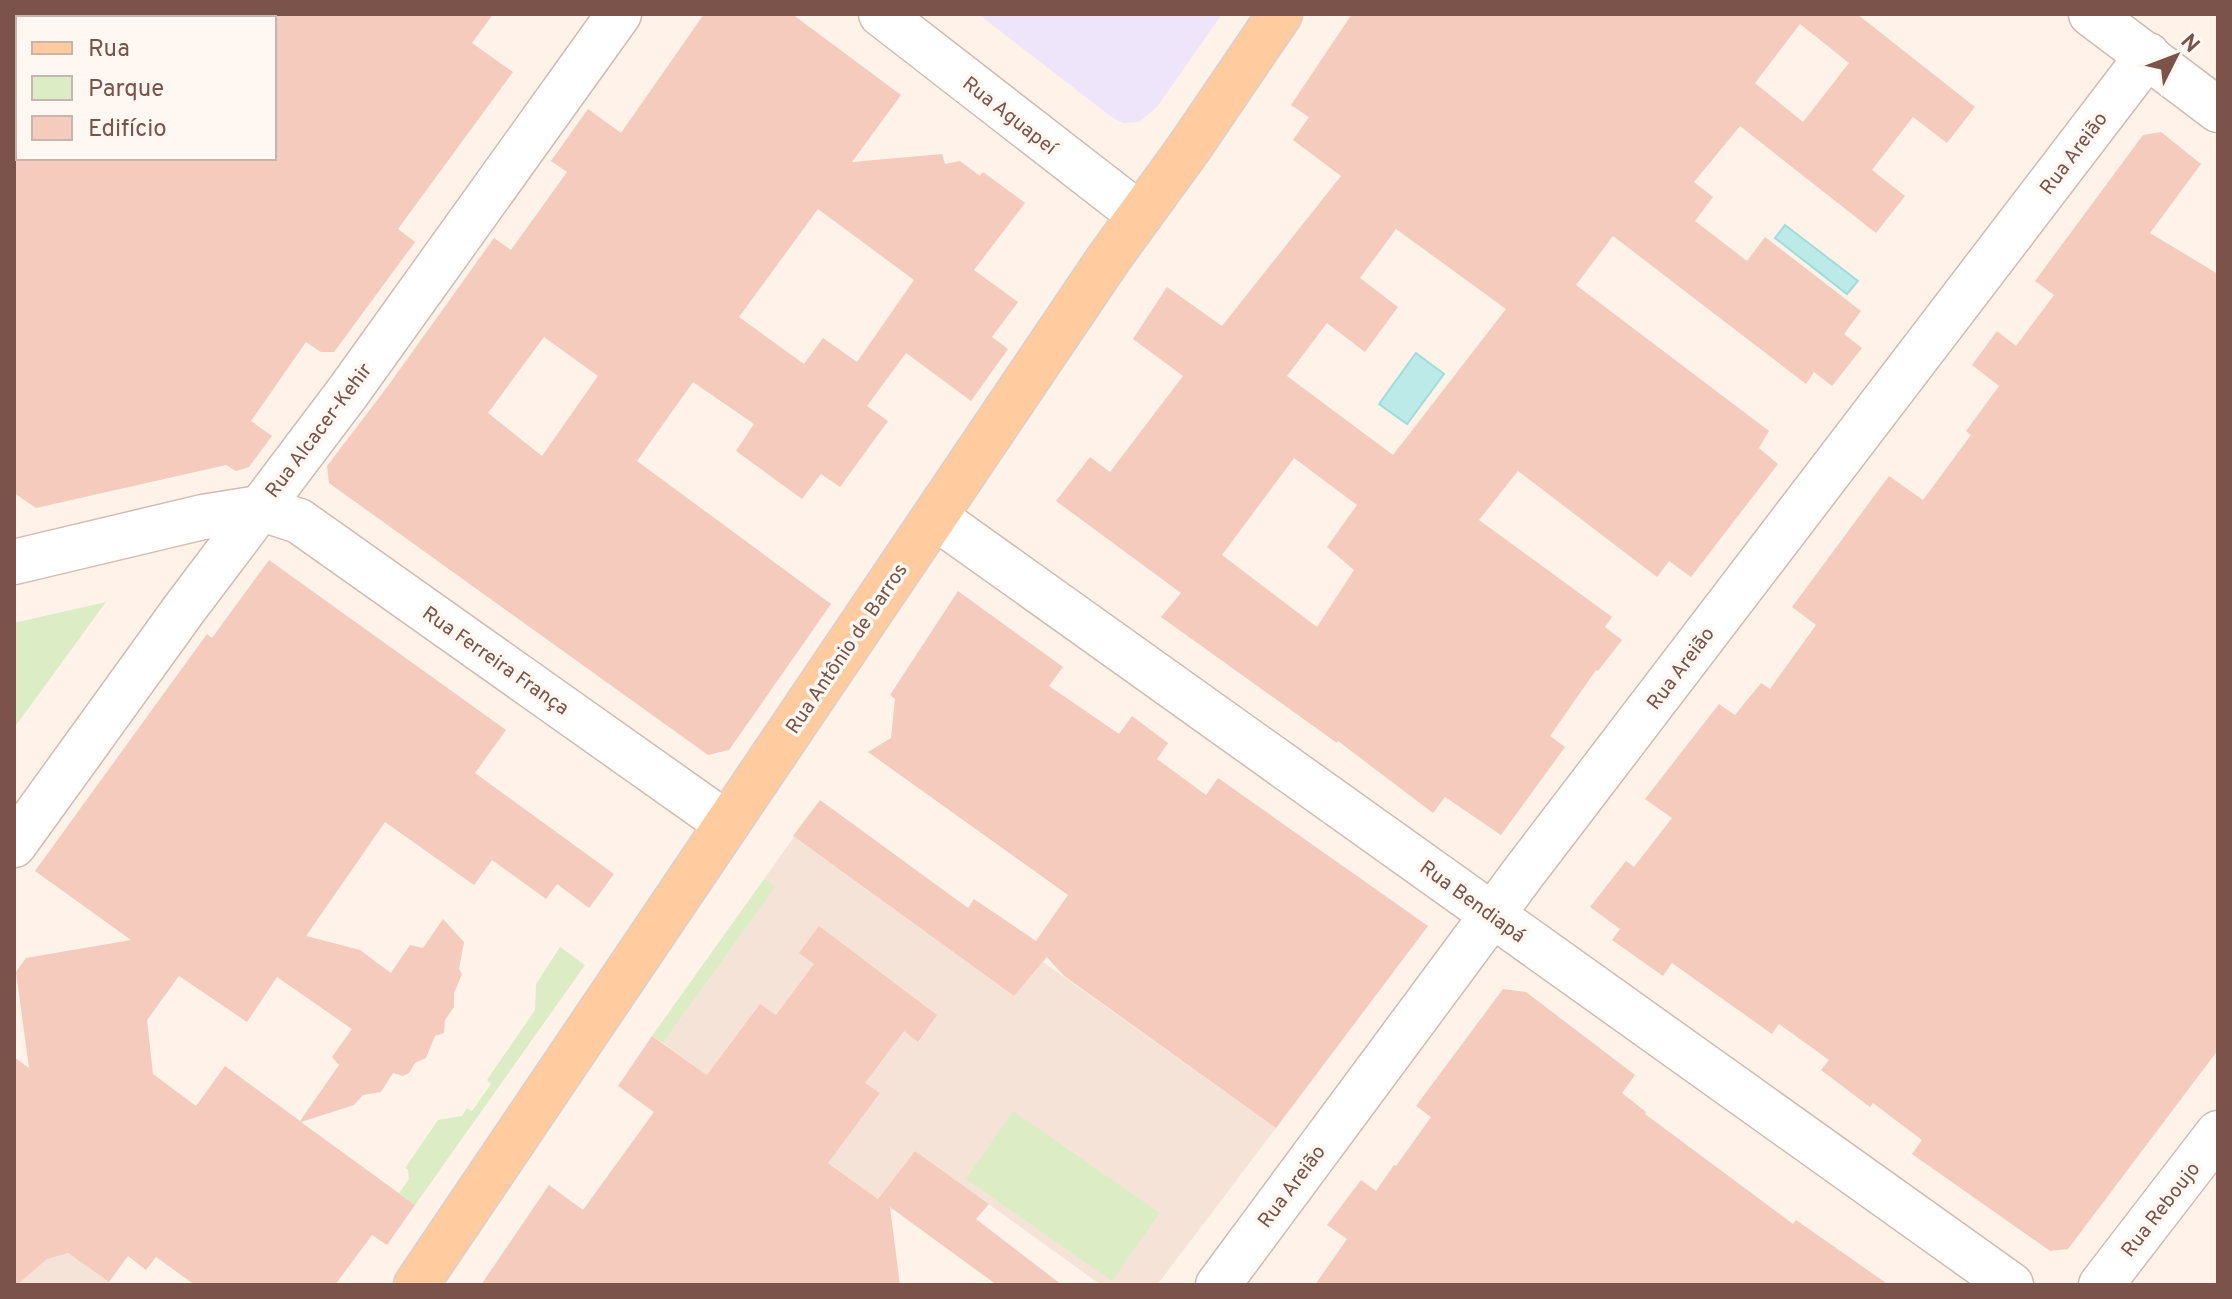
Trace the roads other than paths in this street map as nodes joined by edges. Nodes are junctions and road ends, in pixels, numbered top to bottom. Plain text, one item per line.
1 (619, 14) edge
2 (881, 14) edge
3 (1280, 14) edge
4 (2091, 14) edge
5 (2148, 55) junction
6 (2218, 110) edge
7 (1140, 215) junction
8 (259, 508) junction
9 (935, 517) junction
10 (14, 562) edge
11 (727, 824) junction
12 (14, 845) edge
13 (1492, 915) junction
14 (2218, 1133) edge
15 (416, 1285) edge
16 (1218, 1285) edge
17 (2011, 1285) edge
18 (2101, 1285) edge

1 - 8 street, Rua Alcacer-Kehir
2 - 7 street, Rua Aguapeí
3 - 7 main road, Rua Antônio de Barros
4 - 5 street
5 - 6 street
5 - 13 street, Rua Areião
7 - 9 main road, Rua Antônio de Barros
8 - 10 street
8 - 11 street, Rua Ferreira França
8 - 12 street, Rua Alcacer-Kehir
9 - 11 main road, Rua Antônio de Barros
9 - 13 street, Rua Bendiapá
11 - 15 main road, Rua Antônio de Barros
13 - 16 street, Rua Areião
13 - 17 street, Rua Bendiapá
14 - 18 street, Rua Reboujo

